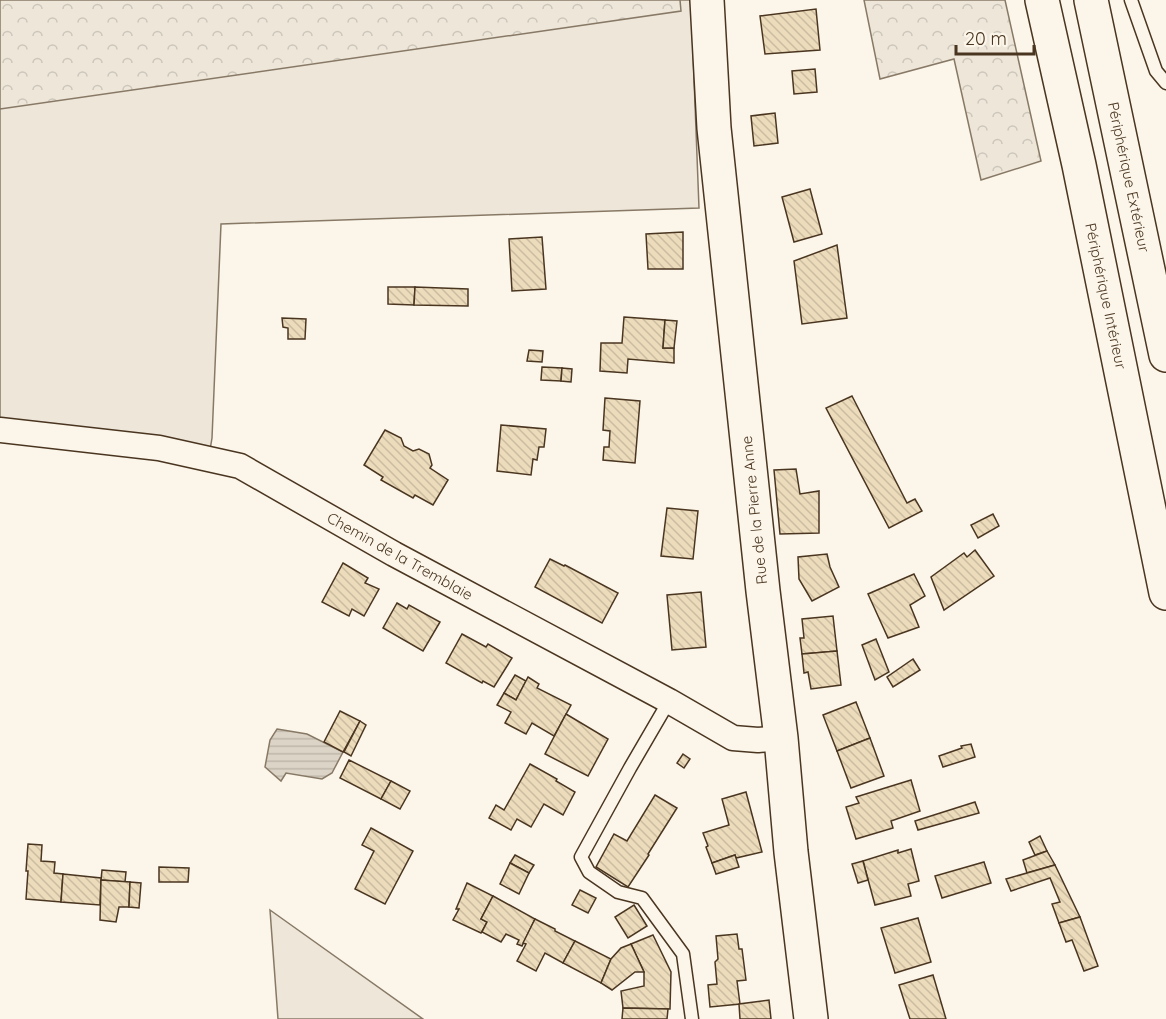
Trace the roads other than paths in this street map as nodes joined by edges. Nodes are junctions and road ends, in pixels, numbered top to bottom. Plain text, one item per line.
1 (707, 0) edge
2 (1042, 0) edge
3 (1091, 0) edge
4 (1131, 0) edge
5 (1166, 83) edge
6 (1166, 355) edge
7 (0, 430) edge
8 (1166, 592) edge
9 (669, 702) junction
10 (781, 738) junction
11 (692, 1019) edge
12 (811, 1019) edge

1 - 10 main road, Rue de la Pierre Anne
2 - 8 main road, Périphérique Intérieur
3 - 6 main road, Périphérique Extérieur
4 - 5 lane
7 - 9 street, Chemin de la Tremblaie
9 - 10 street, Chemin de la Tremblaie
9 - 11 lane
10 - 12 main road, Rue de la Pierre Anne

